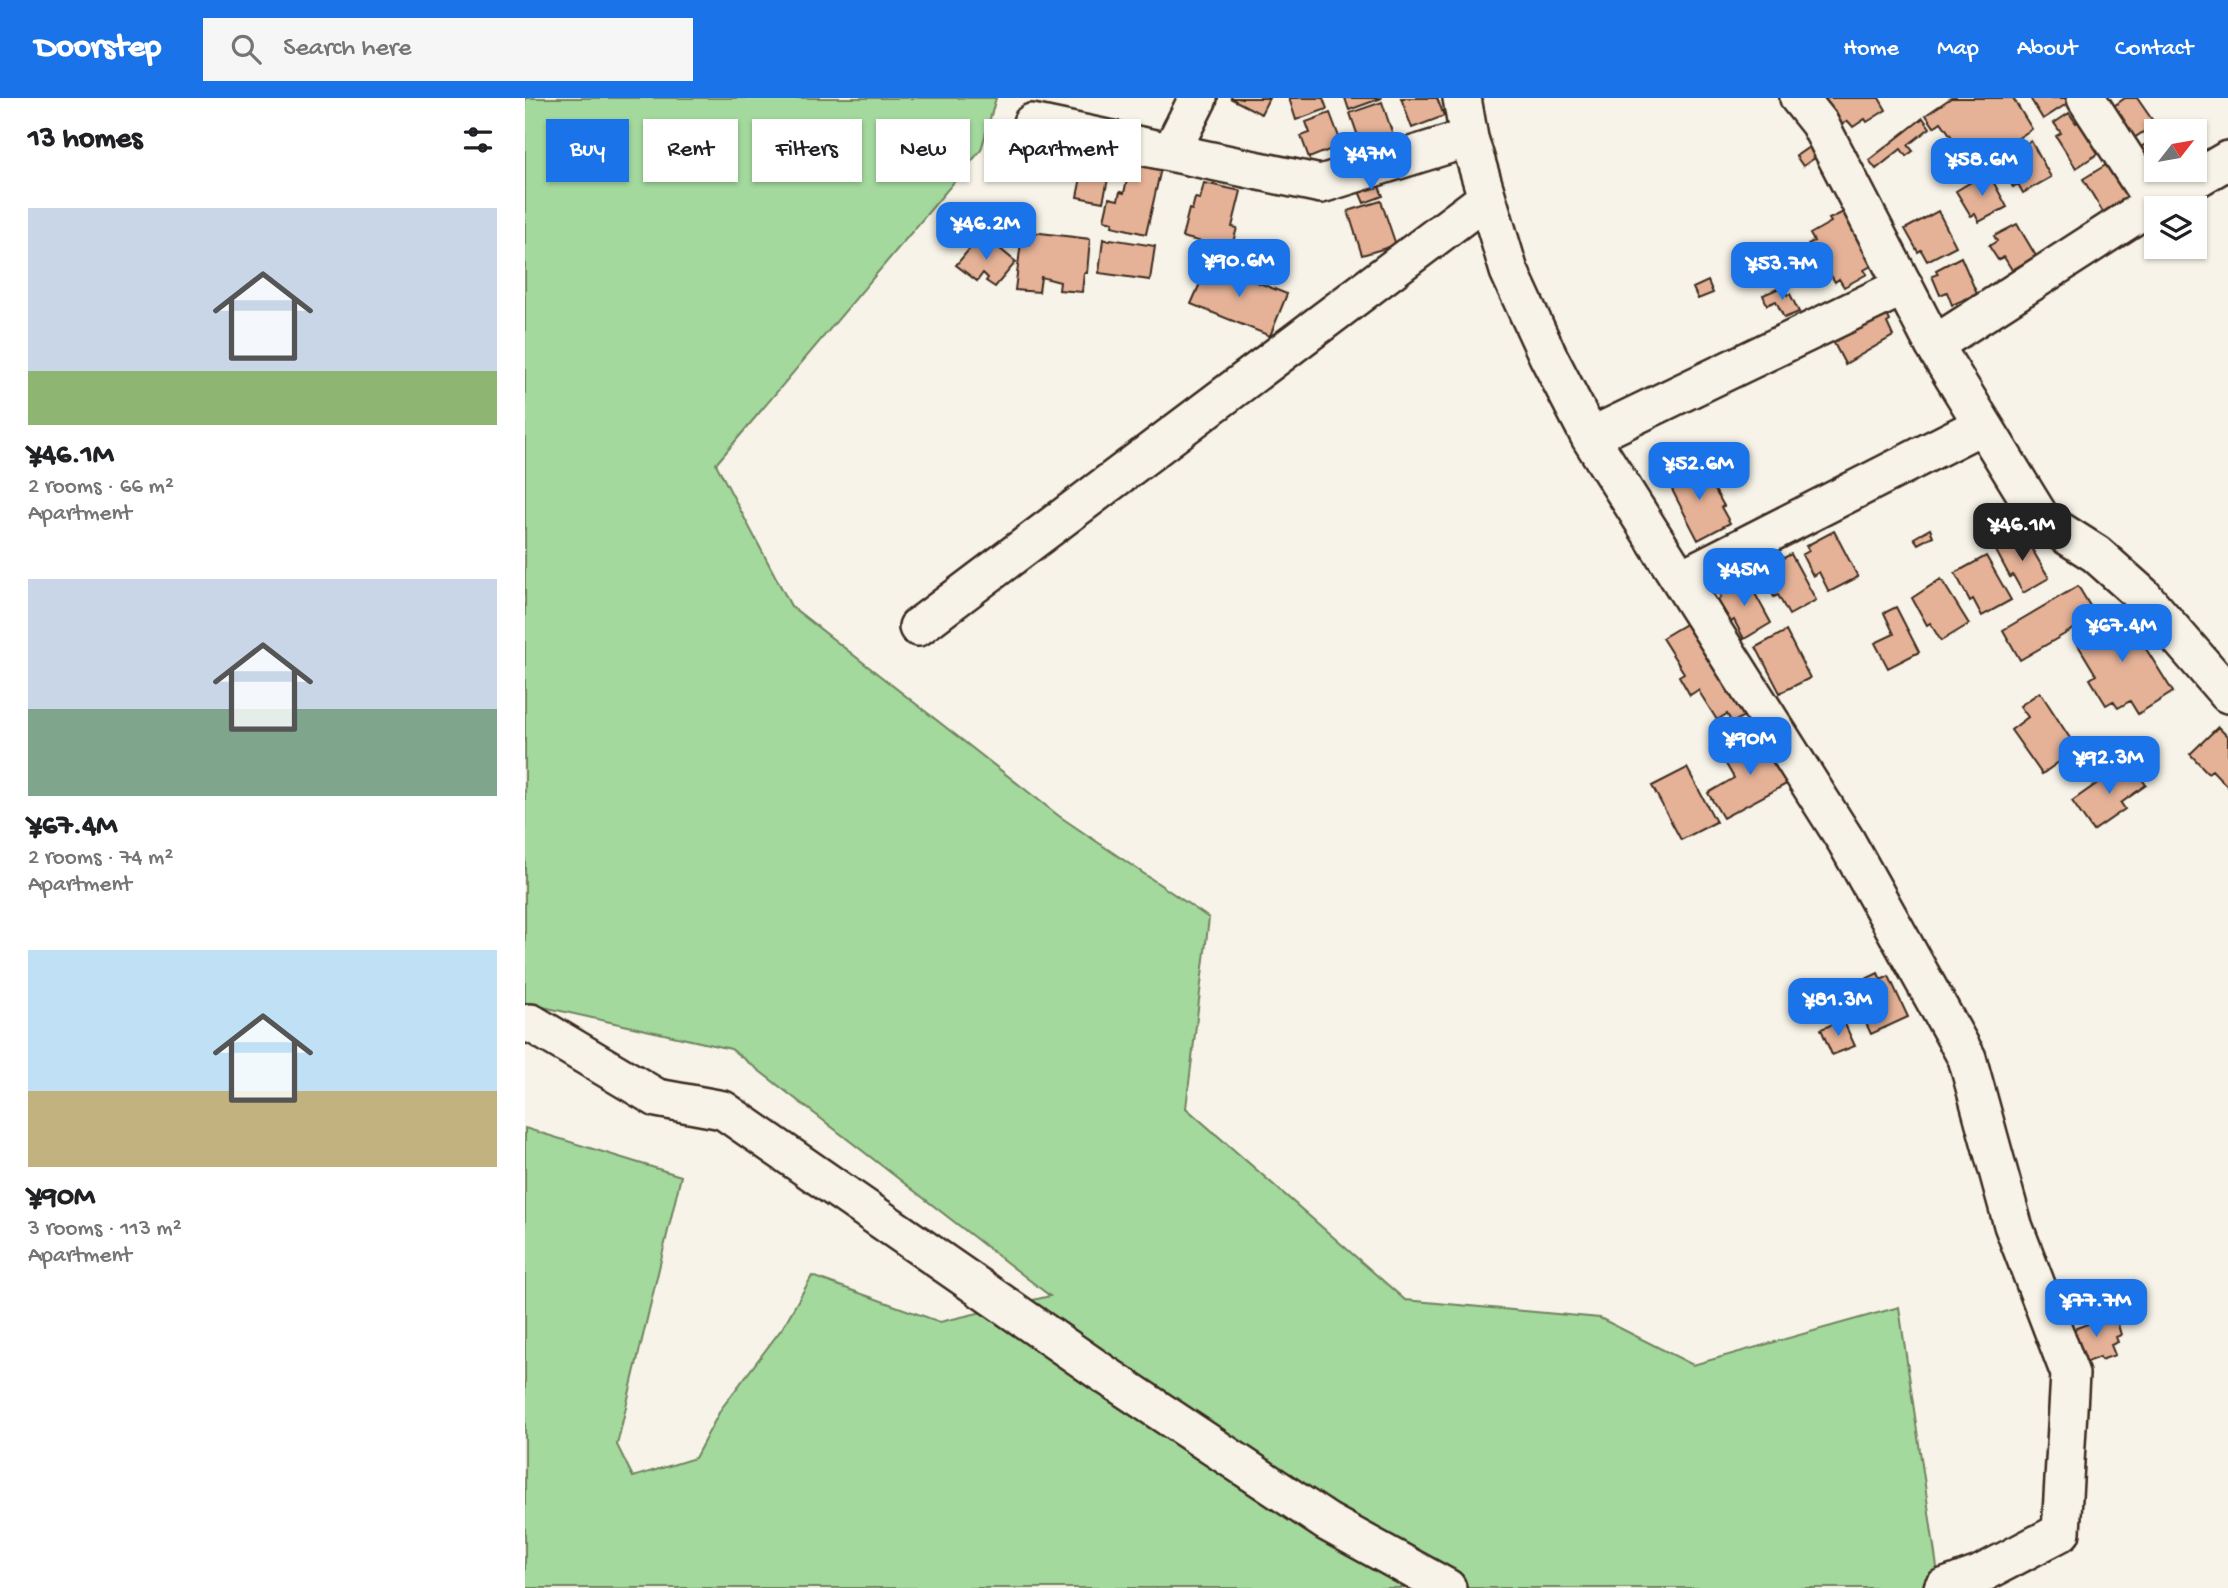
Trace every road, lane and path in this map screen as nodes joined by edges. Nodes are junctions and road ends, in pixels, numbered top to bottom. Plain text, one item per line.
1 (1198, 98) edge
2 (1462, 98) edge
3 (1799, 98) edge
4 (2085, 98) edge
5 (1469, 138) junction
6 (1141, 146) edge
7 (1171, 152) junction
8 (2228, 160) edge
9 (2149, 196) edge
10 (2166, 196) edge
11 (1487, 198) junction
12 (2144, 209) edge
13 (1904, 286) junction
14 (1934, 345) junction
15 (1982, 425) junction
16 (1590, 437) junction
17 (1680, 579) junction
18 (918, 627) dead end
19 (2228, 694) edge
20 (525, 1024) edge
21 (1447, 1588) edge
22 (1943, 1588) edge

1 - 7 street
2 - 5 street
3 - 13 street
4 - 9 street
5 - 7 street
5 - 11 street
6 - 7 street
8 - 10 street
11 - 16 street
11 - 18 street
12 - 14 street
13 - 14 street
13 - 16 street
14 - 15 street
15 - 17 street
15 - 19 street
16 - 17 street
17 - 22 street
20 - 21 street

